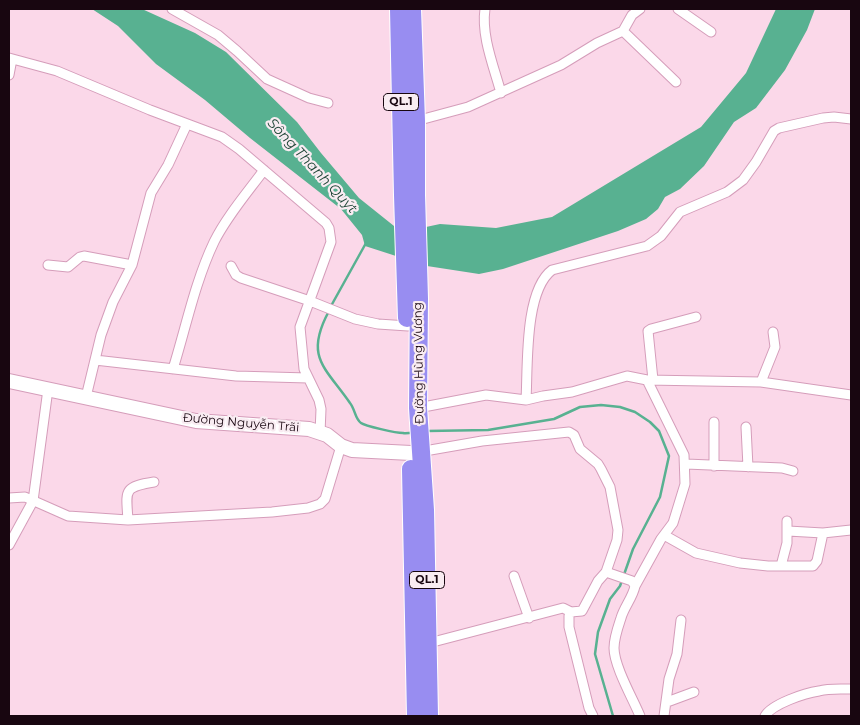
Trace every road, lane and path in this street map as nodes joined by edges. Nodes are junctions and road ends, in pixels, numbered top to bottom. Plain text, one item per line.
1 (172, 9) edge
2 (399, 9) edge
3 (412, 9) edge
4 (485, 9) edge
5 (640, 9) edge
6 (678, 9) edge
7 (188, 12) edge
8 (623, 31) junction
9 (711, 32) dead end
10 (10, 59) edge
11 (9, 74) edge
12 (676, 82) dead end
13 (501, 93) junction
14 (328, 103) dead end
15 (851, 119) edge
16 (416, 121) junction
17 (187, 124) junction
18 (264, 170) junction
19 (409, 195) junction
20 (48, 265) dead end
21 (132, 265) junction
22 (231, 266) dead end
23 (413, 298) junction
24 (310, 301) junction
25 (696, 317) dead end
26 (408, 326) junction
27 (772, 332) dead end
28 (95, 360) junction
29 (173, 369) junction
30 (308, 378) junction
31 (9, 380) edge
32 (650, 380) junction
33 (761, 382) junction
34 (48, 389) junction
35 (851, 395) edge
36 (86, 397) junction
37 (526, 400) junction
38 (415, 416) junction
39 (714, 422) dead end
40 (746, 427) dead end
41 (320, 433) junction
42 (341, 446) junction
43 (418, 449) junction
44 (686, 464) junction
45 (714, 466) junction
46 (748, 467) junction
47 (793, 471) dead end
48 (154, 482) dead end
49 (9, 498) edge
50 (33, 502) junction
51 (128, 520) junction
52 (786, 521) dead end
53 (851, 530) edge
54 (788, 531) junction
55 (822, 533) junction
56 (664, 535) junction
57 (9, 546) edge
58 (781, 566) junction
59 (606, 572) junction
60 (514, 576) dead end
61 (635, 586) junction
62 (572, 612) junction
63 (529, 618) junction
64 (681, 620) dead end
65 (429, 644) junction
66 (851, 690) edge
67 (694, 692) dead end
68 (667, 702) junction
69 (416, 716) edge
70 (430, 716) edge
71 (593, 716) edge
72 (640, 716) edge
73 (664, 716) edge
74 (765, 716) edge

1 - 7 street
2 - 19 highway, Đường Hùng Vương / QL.1
3 - 16 highway, Đường Hùng Vương / QL.1
4 - 13 street
5 - 8 street
6 - 9 street
7 - 14 street
8 - 12 street
8 - 13 street
10 - 11 street
10 - 17 street
13 - 16 street
15 - 37 street
16 - 19 highway, Đường Hùng Vương / QL.1
17 - 18 street
17 - 21 street
18 - 24 street
18 - 29 street
19 - 23 highway, Đường Hùng Vương / QL.1
20 - 21 street
21 - 28 street
22 - 24 street
23 - 26 highway, Đường Hùng Vương / QL.1
23 - 38 highway, Đường Hùng Vương / QL.1
24 - 26 street
24 - 30 street
25 - 32 street
26 - 38 highway, Đường Hùng Vương / QL.1
27 - 33 street
28 - 29 street
28 - 36 street
29 - 30 street
30 - 41 street
31 - 34 street, Đường Nguyễn Trãi
32 - 33 street
32 - 37 street
32 - 44 street
33 - 35 street
34 - 36 street, Đường Nguyễn Trãi
34 - 50 street
36 - 41 street, Đường Nguyễn Trãi
37 - 38 street
38 - 43 highway, Đường Hùng Vương / QL.1
39 - 45 street
40 - 46 street
41 - 42 street, Đường Nguyễn Trãi
42 - 43 street, Đường Nguyễn Trãi
42 - 51 street
43 - 59 street
43 - 65 highway, Đường Hùng Vương / QL.1
43 - 69 highway, Đường Hùng Vương / QL.1
44 - 45 street
44 - 56 street
45 - 46 street
46 - 47 street
48 - 51 street
49 - 50 street
50 - 51 street
50 - 57 street
52 - 54 street
53 - 55 street
54 - 55 street
54 - 58 street
55 - 58 street
56 - 58 street
56 - 61 street
59 - 61 street
59 - 62 street
60 - 63 street
61 - 72 street
62 - 63 street
62 - 71 street
63 - 65 street
64 - 68 street
65 - 70 highway, Đường Hùng Vương / QL.1
66 - 74 street
67 - 68 street
68 - 73 street

